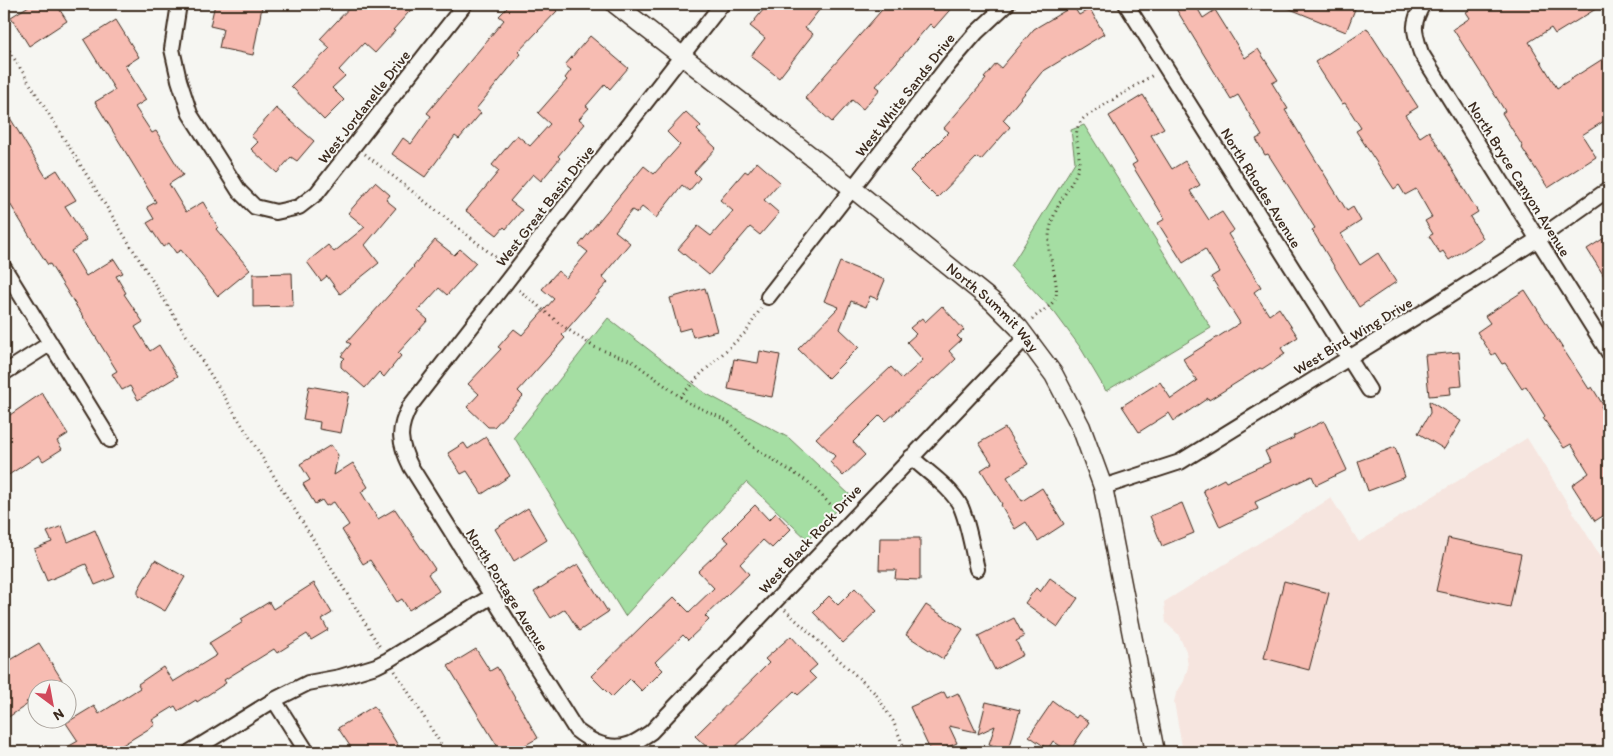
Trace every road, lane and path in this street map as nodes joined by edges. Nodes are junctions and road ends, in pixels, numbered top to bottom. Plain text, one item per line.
1 (179, 4) edge
2 (465, 4) edge
3 (615, 4) edge
4 (722, 4) edge
5 (1007, 4) edge
6 (1126, 4) edge
7 (1423, 4) edge
8 (4, 42) edge
9 (682, 56) junction
10 (1166, 67) junction
11 (354, 146) junction
12 (852, 188) junction
13 (1609, 189) edge
14 (1538, 239) junction
15 (4, 268) edge
16 (511, 276) junction
17 (768, 297) joint
18 (1022, 332) junction
19 (51, 343) junction
20 (1609, 353) edge
21 (1349, 357) junction
22 (4, 373) edge
23 (1369, 390) dead end
24 (680, 397) junction
25 (401, 431) joint
26 (110, 440) dead end
27 (911, 457) junction
28 (1103, 487) junction
29 (848, 523) junction
30 (977, 569) dead end
31 (492, 596) junction
32 (775, 600) junction
33 (388, 660) junction
34 (274, 700) junction
35 (609, 747) joint
36 (190, 752) edge
37 (307, 752) edge
38 (446, 752) edge
39 (906, 752) edge
40 (1155, 752) edge

1 - 11 street, West Jordanelle Drive
2 - 11 street, West Jordanelle Drive
3 - 9 street, North Summit Way
4 - 9 street, West Great Basin Drive
5 - 12 street, West White Sands Drive
6 - 10 street, North Rhodes Avenue
7 - 14 street, North Bryce Canyon Avenue
8 - 33 path
9 - 12 street, North Summit Way
9 - 16 street, West Great Basin Drive
10 - 18 path
10 - 21 street, North Rhodes Avenue
11 - 16 path
12 - 17 street, West White Sands Drive
12 - 18 street, North Summit Way
13 - 14 street, West Bird Wing Drive
14 - 20 street, North Bryce Canyon Avenue
14 - 21 street, West Bird Wing Drive
15 - 19 street
16 - 24 path
16 - 25 street, West Great Basin Drive
17 - 24 path
18 - 27 street, West Black Rock Drive
18 - 28 street, North Summit Way
19 - 22 street
19 - 26 street
21 - 23 street, North Rhodes Avenue
21 - 28 street, West Bird Wing Drive
24 - 29 path
25 - 31 street, North Portage Avenue
27 - 29 street, West Black Rock Drive
27 - 30 street
28 - 40 street, North Summit Way
29 - 32 street, West Black Rock Drive
31 - 33 street
31 - 35 street, North Portage Avenue
32 - 35 street, West Black Rock Drive
32 - 39 path
33 - 34 street
33 - 38 path
34 - 36 street
34 - 37 street

